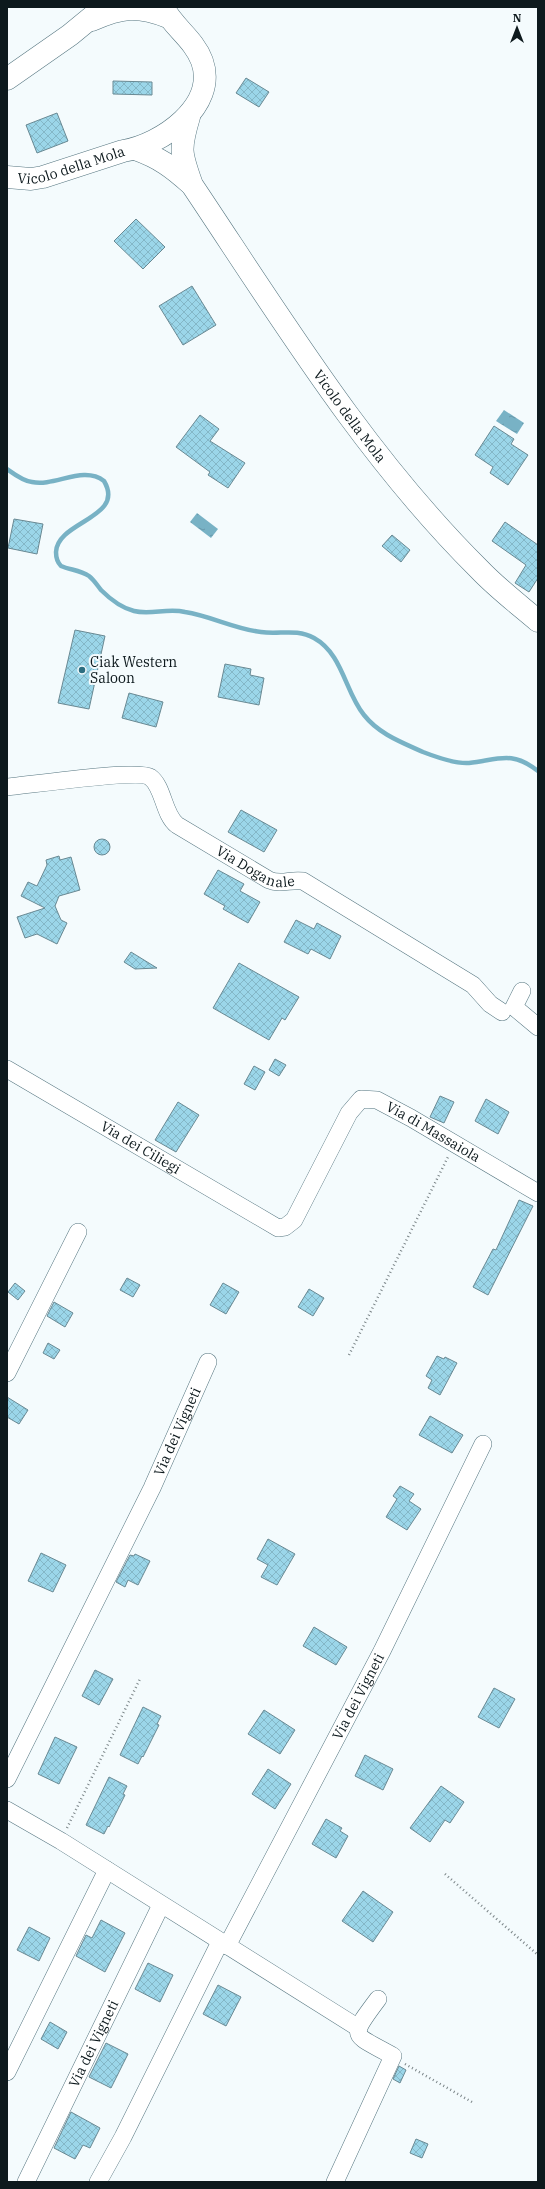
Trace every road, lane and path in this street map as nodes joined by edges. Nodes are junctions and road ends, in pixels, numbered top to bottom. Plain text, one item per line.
1 (166, 12) edge
2 (98, 13) edge
3 (7, 79) edge
4 (188, 117) junction
5 (135, 149) junction
6 (7, 177) edge
7 (192, 186) junction
8 (538, 621) edge
9 (7, 787) edge
10 (522, 991) dead end
11 (502, 1012) dead end
12 (538, 1027) edge
13 (7, 1069) edge
14 (455, 1144) junction
15 (538, 1193) edge
16 (275, 1226) joint
17 (78, 1232) dead end
18 (349, 1355) dead end
19 (208, 1362) dead end
20 (7, 1372) edge
21 (483, 1444) dead end
22 (140, 1679) dead end
23 (7, 1779) edge
24 (7, 1810) edge
25 (61, 1841) junction
26 (107, 1870) junction
27 (444, 1874) dead end
28 (161, 1905) junction
29 (223, 1944) junction
30 (538, 1954) edge
31 (378, 1999) dead end
32 (358, 2026) junction
33 (393, 2056) junction
34 (7, 2072) edge
35 (472, 2102) dead end
36 (26, 2182) edge
37 (98, 2182) edge
38 (335, 2182) edge

1 - 2 street, Vicolo della Mola
1 - 4 street, Vicolo della Mola
2 - 3 street, Vicolo della Mola
4 - 5 street, Vicolo della Mola
4 - 7 street, Vicolo della Mola
5 - 6 street, Vicolo della Mola
5 - 7 street, Vicolo della Mola
7 - 8 street, Vicolo della Mola
9 - 11 street, Via Doganale
10 - 12 street
13 - 16 street, Via dei Ciliegi
14 - 15 street, Via di Massaiola
14 - 16 street, Via di Massaiola
14 - 18 path
17 - 20 street
19 - 23 street, Via dei Vigneti
21 - 29 street, Via dei Vigneti
22 - 25 path
24 - 25 street
25 - 26 street
26 - 28 street
26 - 34 street
27 - 30 path
28 - 29 street
28 - 36 street, Via dei Vigneti
29 - 32 street
29 - 37 street, Via dei Vigneti
31 - 32 street
32 - 33 street
33 - 35 path
33 - 38 street

